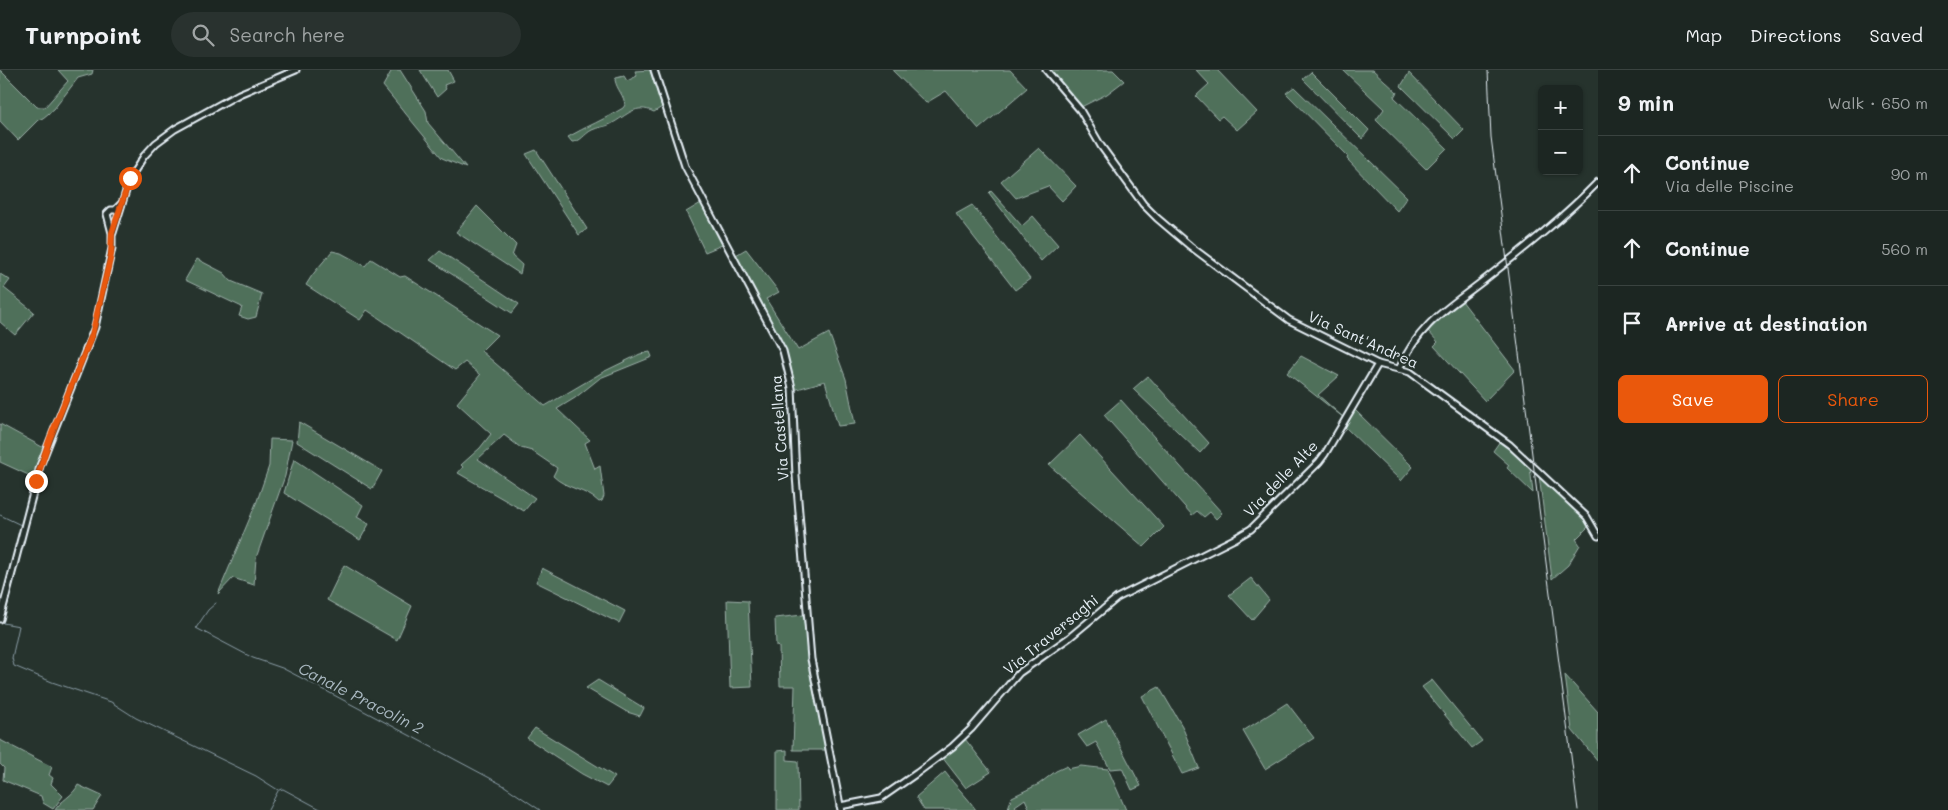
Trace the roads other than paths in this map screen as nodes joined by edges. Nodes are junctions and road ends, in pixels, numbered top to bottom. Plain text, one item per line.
1 (296, 70) edge
2 (654, 70) edge
3 (1046, 70) edge
4 (1598, 182) edge
5 (117, 215) junction
6 (109, 220) junction
7 (112, 233) junction
8 (1378, 364) junction
9 (1399, 369) junction
10 (1598, 536) edge
11 (1164, 573) joint
12 (0, 619) edge
13 (841, 808) edge

1 - 5 street
2 - 13 street, Via Castellana
3 - 8 street, Via Sant'Andrea
4 - 9 street
5 - 6 street
5 - 6 street
5 - 7 street
6 - 7 street
7 - 12 street
8 - 9 street, Via Sant'Andrea
8 - 11 street, Via delle Alte
9 - 10 street, Via Sant'Andrea
11 - 13 street, Via Traversaghi

